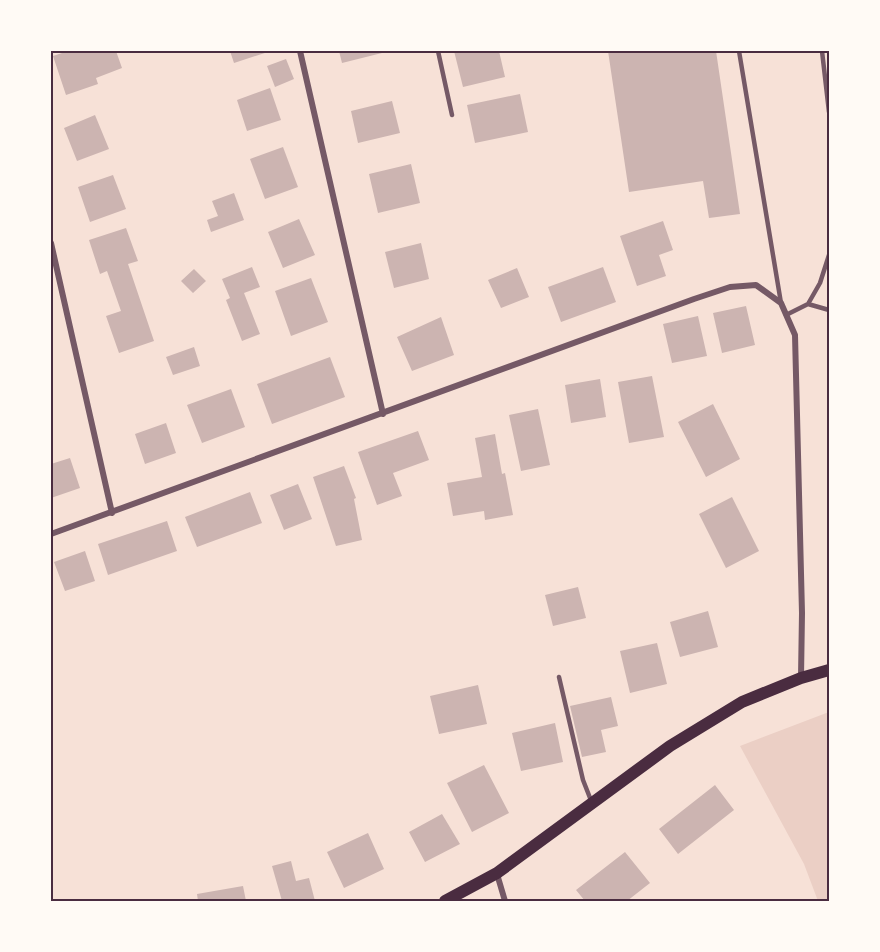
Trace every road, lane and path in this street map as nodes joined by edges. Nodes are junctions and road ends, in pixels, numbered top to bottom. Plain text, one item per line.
1 (300, 51) edge
2 (438, 51) edge
3 (739, 51) edge
4 (822, 51) edge
5 (829, 112) edge
6 (452, 116) dead end
7 (51, 243) edge
8 (829, 255) edge
9 (781, 303) junction
10 (808, 304) junction
11 (829, 310) edge
12 (786, 315) junction
13 (383, 414) junction
14 (112, 513) junction
15 (51, 534) edge
16 (829, 670) edge
17 (559, 677) dead end
18 (801, 678) junction
19 (591, 803) junction
20 (497, 873) junction
21 (445, 901) edge
22 (505, 901) edge

1 - 13 street
2 - 6 lane
3 - 9 lane
4 - 5 lane
7 - 14 street
8 - 10 lane
9 - 12 street
9 - 13 street
10 - 11 lane
10 - 12 lane
12 - 18 street
13 - 14 street
14 - 15 street
16 - 18 main road
17 - 19 lane
18 - 19 main road
19 - 20 main road
20 - 21 main road
20 - 22 street

